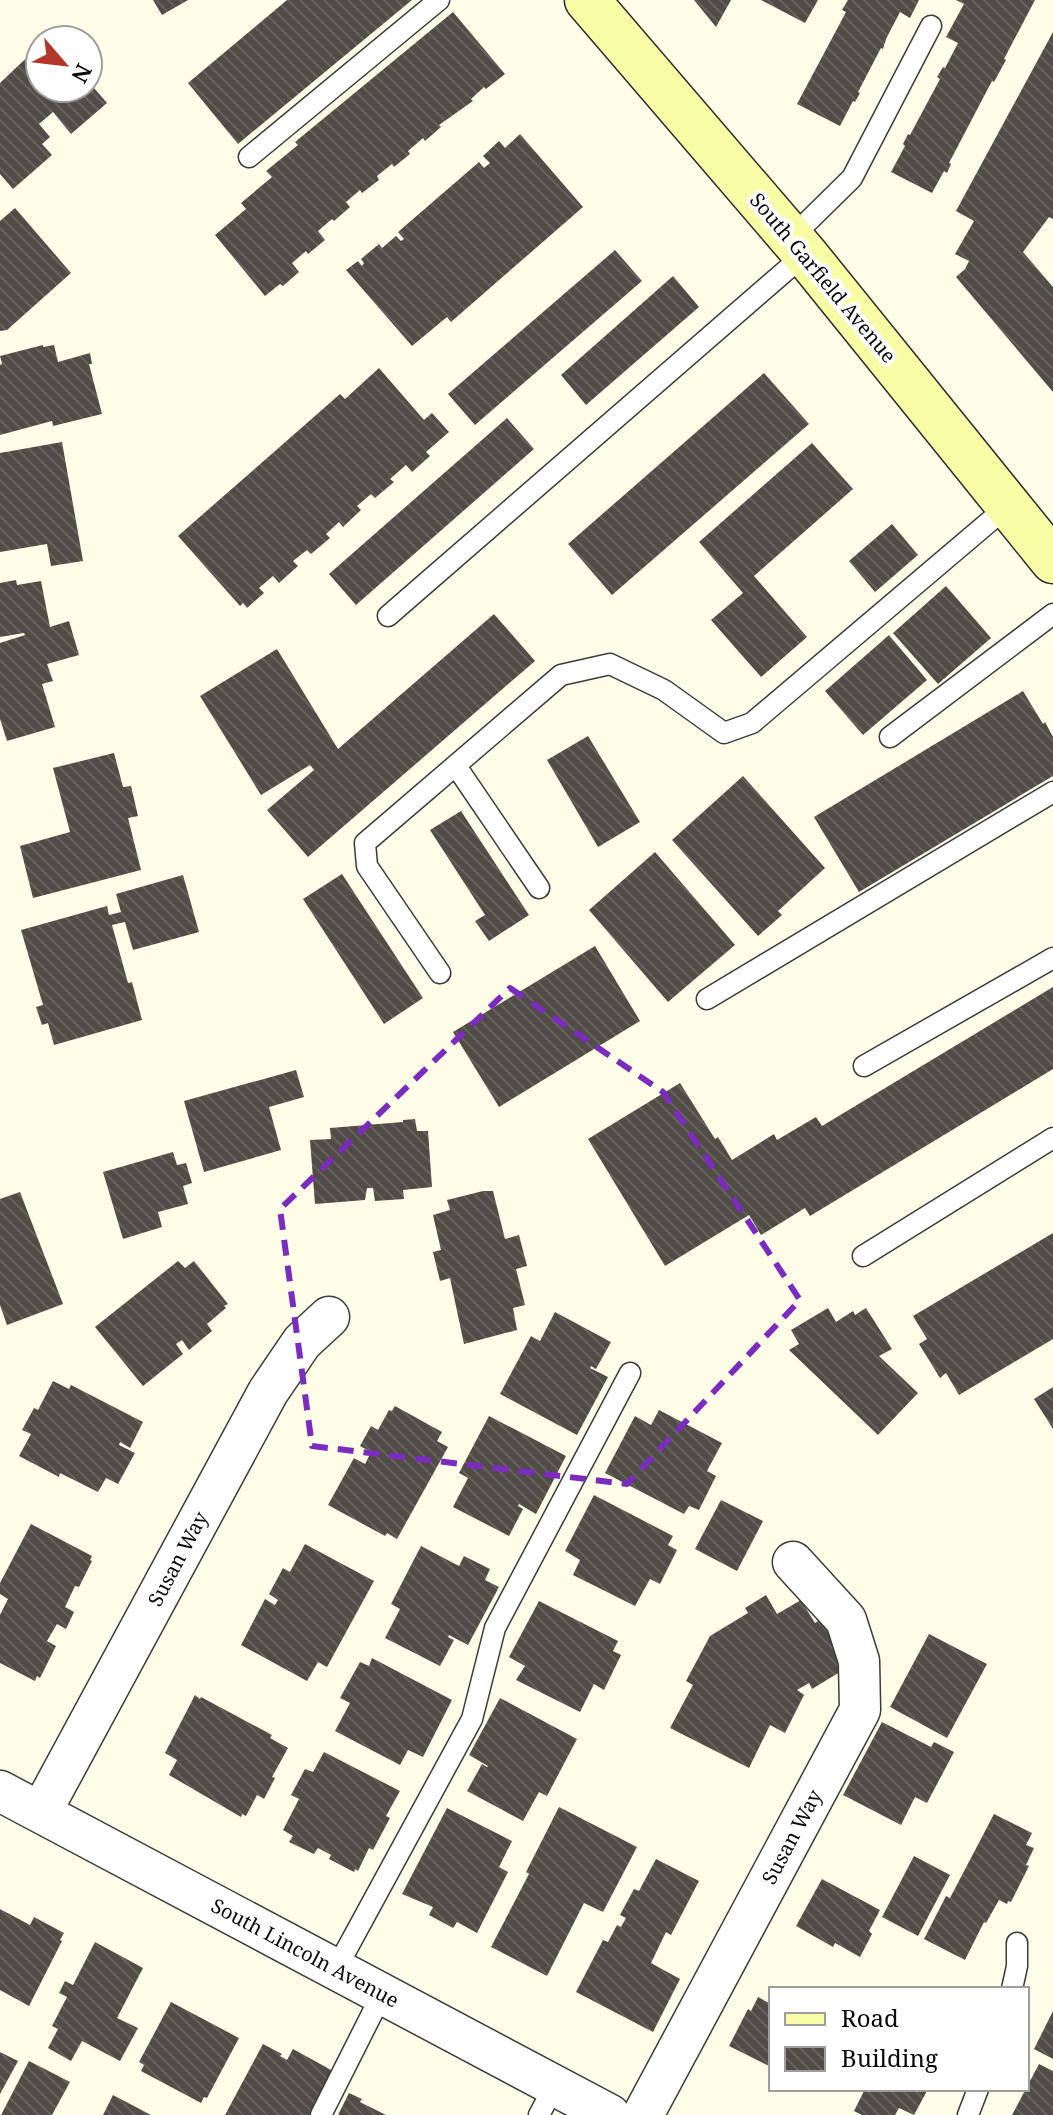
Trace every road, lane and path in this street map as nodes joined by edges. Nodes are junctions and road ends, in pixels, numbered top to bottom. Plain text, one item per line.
1 (439, 0) edge
2 (587, 0) edge
3 (931, 26) dead end
4 (249, 157) dead end
5 (798, 246) junction
6 (1009, 505) junction
7 (1053, 561) edge
8 (1053, 614) edge
9 (388, 616) dead end
10 (890, 737) dead end
11 (456, 766) junction
12 (1053, 792) edge
13 (539, 888) dead end
14 (1053, 958) edge
15 (440, 973) dead end
16 (707, 999) dead end
17 (864, 1066) dead end
18 (1053, 1138) edge
19 (863, 1256) dead end
20 (329, 1317) dead end
21 (630, 1373) dead end
22 (793, 1562) dead end
23 (0, 1791) edge
24 (41, 1812) junction
25 (1017, 1943) dead end
26 (336, 1969) junction
27 (1012, 1987) edge
28 (382, 1994) junction
29 (977, 2091) edge
30 (547, 2100) edge
31 (321, 2115) edge
32 (610, 2115) edge
33 (643, 2115) edge
34 (968, 2115) edge

1 - 4 lane
2 - 5 main road, South Garfield Avenue
3 - 5 lane
5 - 6 main road, South Garfield Avenue
5 - 9 lane
6 - 7 main road, South Garfield Avenue
6 - 11 lane
8 - 10 lane
11 - 13 lane
11 - 15 lane
12 - 16 lane
14 - 17 lane
18 - 19 lane
20 - 24 street, Susan Way
21 - 26 lane
22 - 33 street, Susan Way
23 - 24 street, South Lincoln Avenue
24 - 26 street, South Lincoln Avenue
25 - 27 lane
26 - 28 street, South Lincoln Avenue
28 - 30 street, South Lincoln Avenue
28 - 31 lane
29 - 34 lane
30 - 32 street, South Lincoln Avenue

